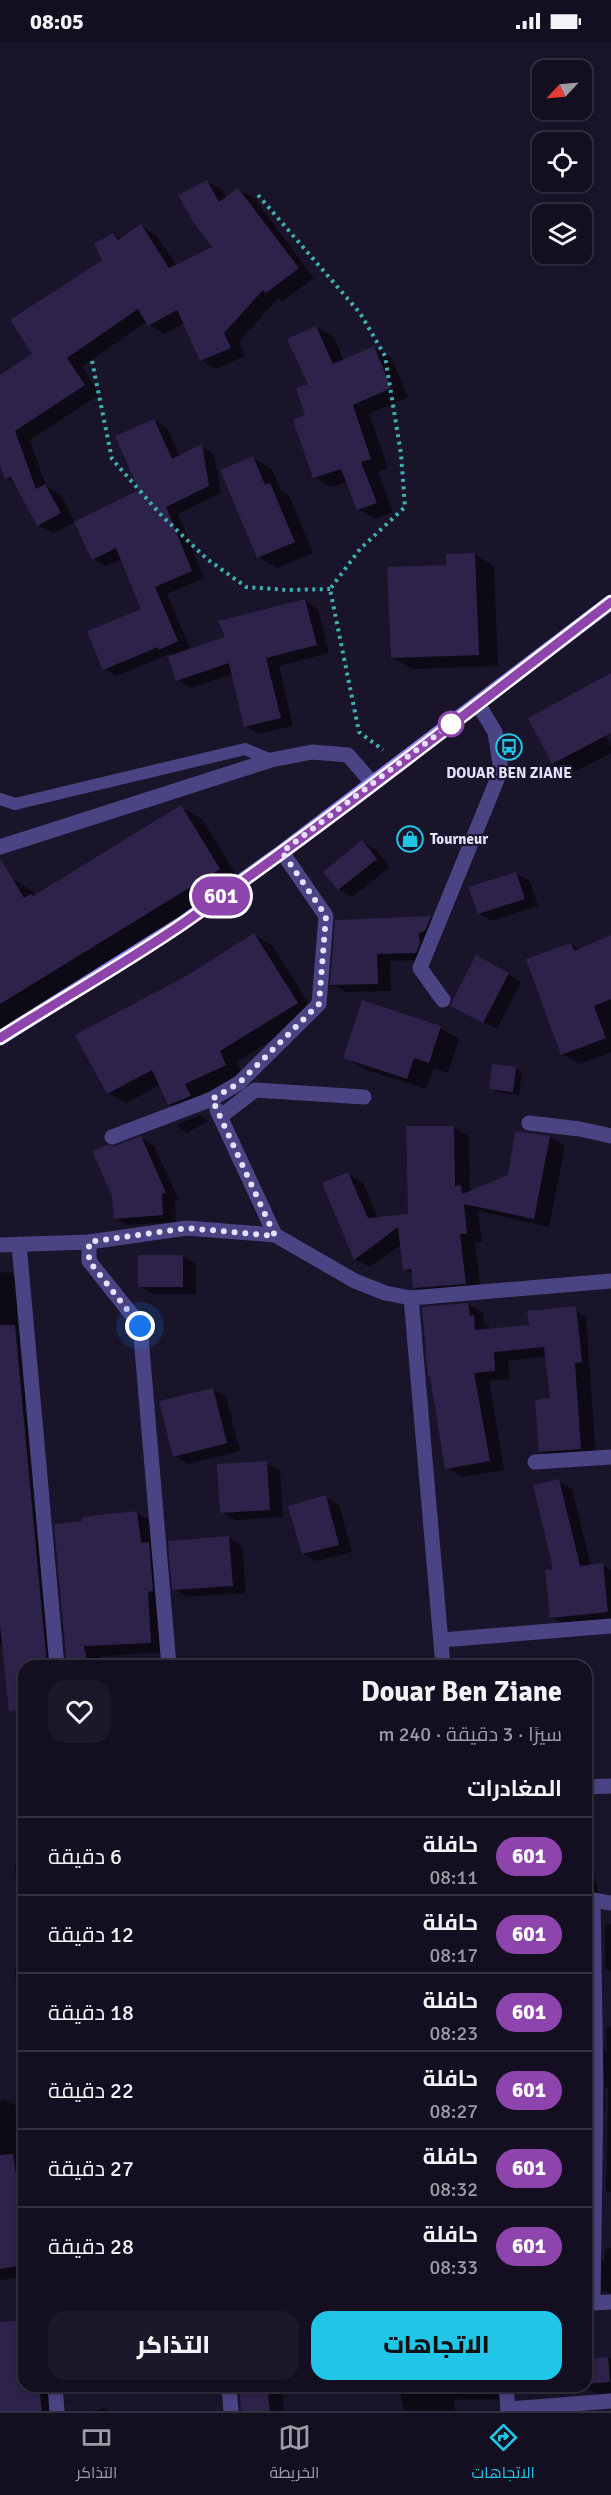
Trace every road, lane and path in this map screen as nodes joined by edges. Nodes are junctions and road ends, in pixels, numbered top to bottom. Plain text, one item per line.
1 (258, 195) dead end
2 (93, 361) dead end
3 (330, 589) junction
4 (611, 602) edge
5 (478, 704) junction
6 (271, 760) junction
7 (400, 763) junction
8 (373, 784) junction
9 (0, 799) edge
10 (0, 847) edge
11 (282, 852) junction
12 (443, 1000) dead end
13 (0, 1038) edge
14 (364, 1097) dead end
15 (212, 1099) junction
16 (220, 1117) junction
17 (530, 1123) dead end
18 (611, 1136) edge
19 (112, 1137) dead end
20 (275, 1236) junction
21 (89, 1242) junction
22 (20, 1244) junction
23 (0, 1245) edge
24 (611, 1281) edge
25 (411, 1298) junction
26 (611, 1457) edge
27 (536, 1462) dead end
28 (611, 1626) edge
29 (442, 1640) junction
30 (56, 1660) edge
31 (168, 1660) edge
32 (443, 1660) edge
33 (611, 1786) edge
34 (592, 1787) edge
35 (611, 1903) edge
36 (604, 2088) edge
37 (611, 2302) edge
38 (55, 2392) edge
39 (229, 2392) edge
40 (506, 2392) edge
41 (611, 2401) edge
42 (508, 2410) edge
43 (57, 2411) edge
44 (231, 2411) edge

1 - 3 path
2 - 3 path
3 - 7 path
4 - 5 main road
5 - 7 main road
5 - 12 street
6 - 8 street
6 - 9 lane
6 - 10 street
7 - 8 main road
8 - 11 main road
11 - 13 main road
11 - 15 street
14 - 16 street
15 - 16 street
15 - 19 street
16 - 20 street
17 - 18 street
20 - 21 street
20 - 25 street
21 - 22 street
21 - 31 street
22 - 23 street
22 - 30 street
24 - 25 street
25 - 29 street
26 - 27 street
28 - 29 street
29 - 32 street
33 - 34 street
35 - 36 street
36 - 37 street
38 - 43 street
39 - 44 street
40 - 42 street
41 - 42 street

